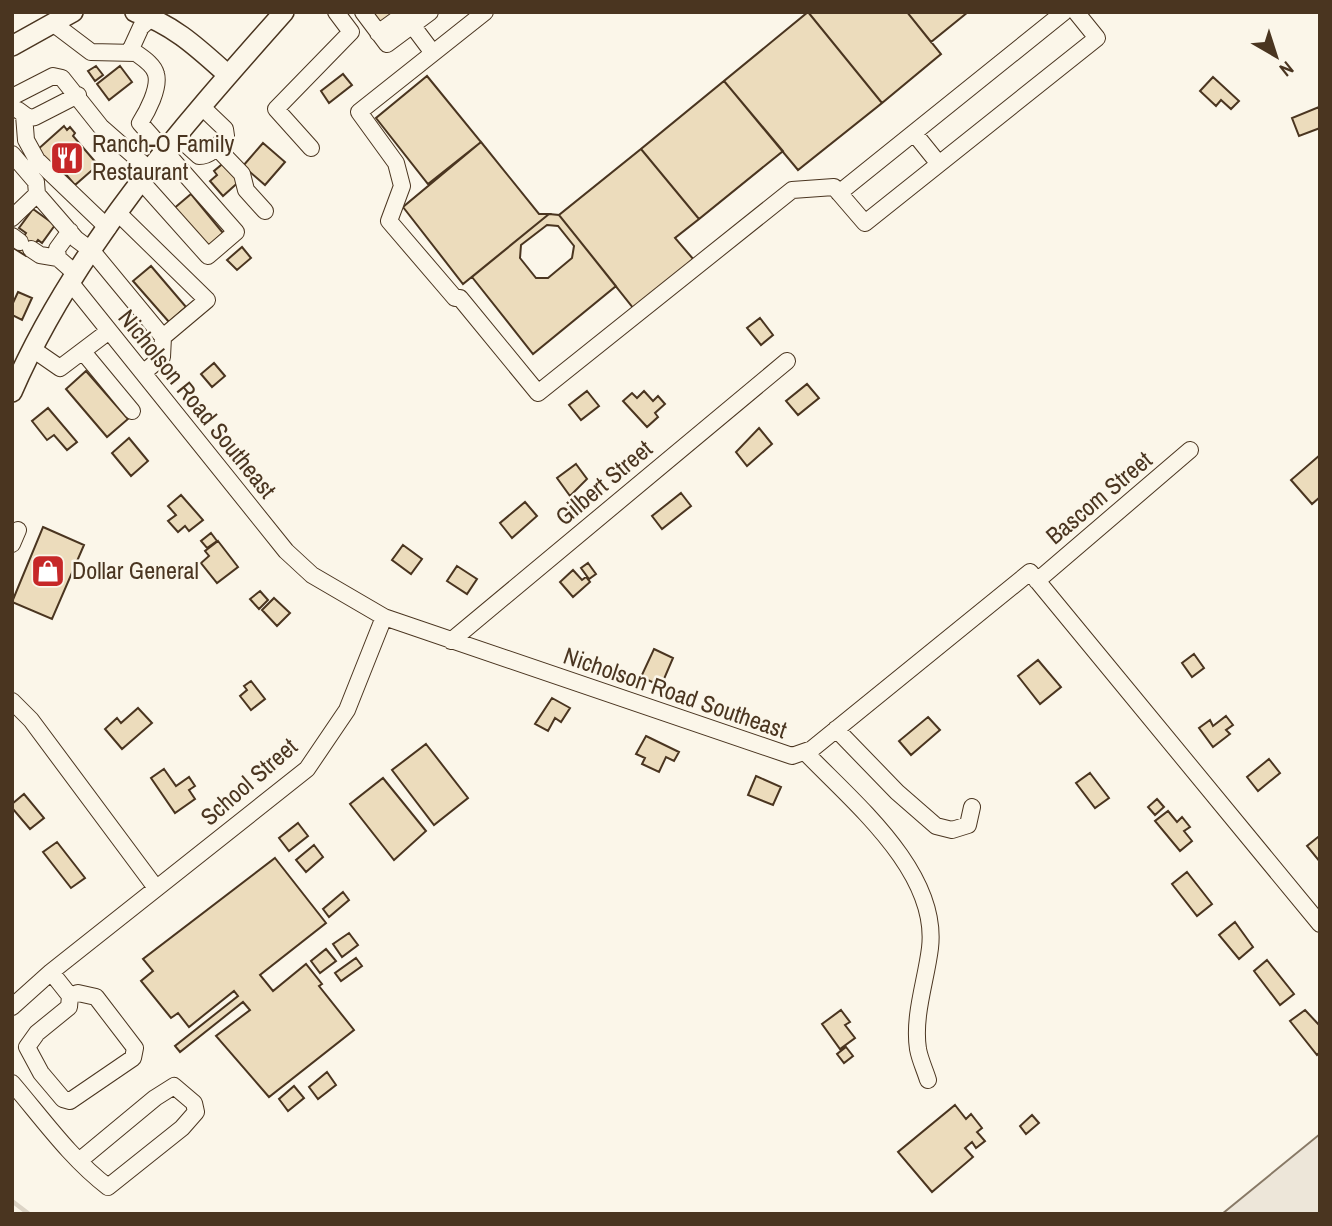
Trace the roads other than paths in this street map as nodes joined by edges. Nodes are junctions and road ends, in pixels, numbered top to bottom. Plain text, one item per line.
1 (73, 12) edge
2 (88, 12) edge
3 (284, 12) edge
4 (337, 12) edge
5 (363, 12) edge
6 (485, 12) edge
7 (1065, 12) edge
8 (1076, 12) edge
9 (146, 14) edge
10 (418, 16) edge
11 (54, 24) junction
12 (12, 46) edge
13 (130, 51) junction
14 (433, 53) junction
15 (228, 75) junction
16 (78, 95) junction
17 (12, 99) edge
18 (202, 107) junction
19 (24, 116) junction
20 (914, 133) junction
21 (177, 137) junction
22 (216, 147) junction
23 (311, 148) dead end
24 (164, 153) junction
25 (12, 154) edge
26 (939, 164) junction
27 (145, 176) junction
28 (839, 193) junction
29 (37, 194) junction
30 (265, 211) dead end
31 (12, 218) edge
32 (113, 221) junction
33 (70, 231) junction
34 (21, 242) edge
35 (92, 251) junction
36 (58, 258) junction
37 (73, 278) junction
38 (109, 331) junction
39 (163, 337) junction
40 (34, 350) junction
41 (84, 352) junction
42 (787, 361) dead end
43 (143, 373) junction
44 (12, 393) edge
45 (132, 411) dead end
46 (1190, 450) dead end
47 (1037, 581) junction
48 (384, 617) junction
49 (451, 641) junction
50 (12, 701) edge
51 (836, 730) junction
52 (806, 752) junction
53 (972, 807) dead end
54 (156, 888) junction
55 (1320, 924) edge
56 (51, 972) junction
57 (70, 996) junction
58 (12, 1007) edge
59 (928, 1080) dead end
60 (12, 1083) edge
61 (79, 1161) junction

1 - 11 main road
2 - 11 main road
3 - 15 main road
4 - 23 street
5 - 10 street
6 - 14 street
7 - 20 street
8 - 26 street
9 - 13 street
9 - 15 main road
10 - 14 street
11 - 12 main road
11 - 13 street
13 - 24 street
14 - 28 street
15 - 18 main road
16 - 17 street
16 - 19 street
16 - 27 street
17 - 19 street
18 - 21 main road
18 - 22 street
19 - 32 street
20 - 26 street
20 - 28 street
21 - 22 street
21 - 24 main road
22 - 30 street
24 - 27 main road
24 - 27 street
25 - 29 street
26 - 28 street
27 - 32 main road
29 - 31 street
29 - 33 street
32 - 35 main road
32 - 39 street
33 - 35 street
33 - 36 street
34 - 36 street
35 - 37 main road
35 - 39 street
36 - 37 street, Nicholson Road Southeast
37 - 38 street, Nicholson Road Southeast
37 - 40 main road
38 - 41 street
38 - 43 street, Nicholson Road Southeast
39 - 43 street
40 - 41 street
40 - 44 main road
41 - 45 street
42 - 49 street, Gilbert Street
43 - 48 street, Nicholson Road Southeast
46 - 47 street, Bascom Street
47 - 51 street, Nicholson Road Southeast
47 - 55 street
48 - 49 street, Nicholson Road Southeast
48 - 54 street, School Street
49 - 52 street, Nicholson Road Southeast
50 - 54 street
51 - 52 street, Nicholson Road Southeast
51 - 53 street
52 - 59 street
54 - 56 street, School Street
56 - 57 street
56 - 58 street, School Street
57 - 57 street
60 - 61 street
61 - 61 street

